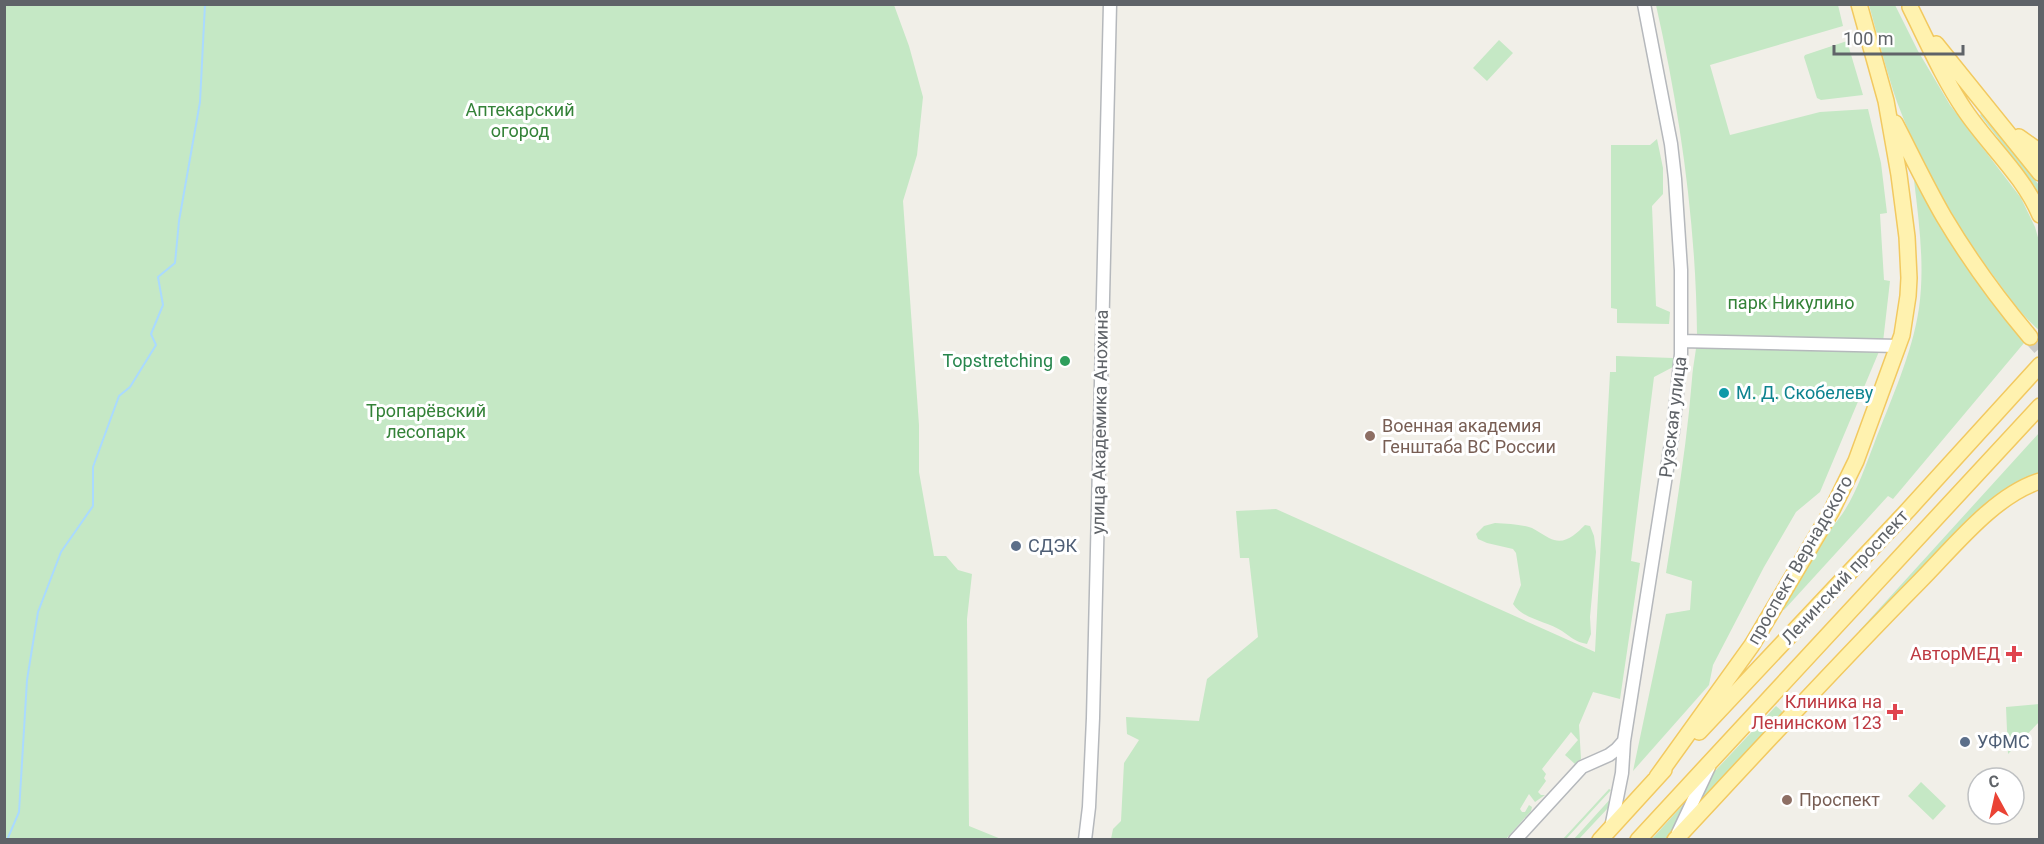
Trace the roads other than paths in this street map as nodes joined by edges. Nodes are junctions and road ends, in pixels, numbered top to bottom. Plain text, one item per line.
1 (1110, 4) edge
2 (1644, 4) edge
3 (1859, 4) edge
4 (1909, 6) edge
5 (1886, 101) junction
6 (1998, 119) junction
7 (2040, 152) edge
8 (2040, 173) edge
9 (2040, 215) edge
10 (2030, 337) tunnel mouth
11 (1681, 341) junction
12 (1898, 346) junction
13 (2040, 365) edge
14 (2040, 394) edge
15 (2040, 406) edge
16 (2022, 424) junction
17 (2040, 481) edge
18 (1624, 741) junction
19 (1713, 759) junction
20 (1657, 777) junction
21 (1605, 834) edge
22 (1675, 839) edge
23 (1085, 840) edge
24 (1515, 840) edge
25 (1638, 840) edge

1 - 23 street, улица Академика Анохина
2 - 11 street, Рузская улица
3 - 5 main road, проспект Вернадского
4 - 6 main road
4 - 9 main road
5 - 10 main road
5 - 12 main road, проспект Вернадского
6 - 7 main road
6 - 8 main road
11 - 12 street
11 - 18 street, Рузская улица
12 - 20 main road, проспект Вернадского
13 - 20 main road, Ленинский проспект
14 - 16 main road
15 - 16 main road, Ленинский проспект
16 - 19 main road, Ленинский проспект
17 - 22 main road
18 - 21 street, Рузская улица
18 - 24 street
19 - 22 street
19 - 25 main road, Ленинский проспект
20 - 21 main road, Ленинский проспект

